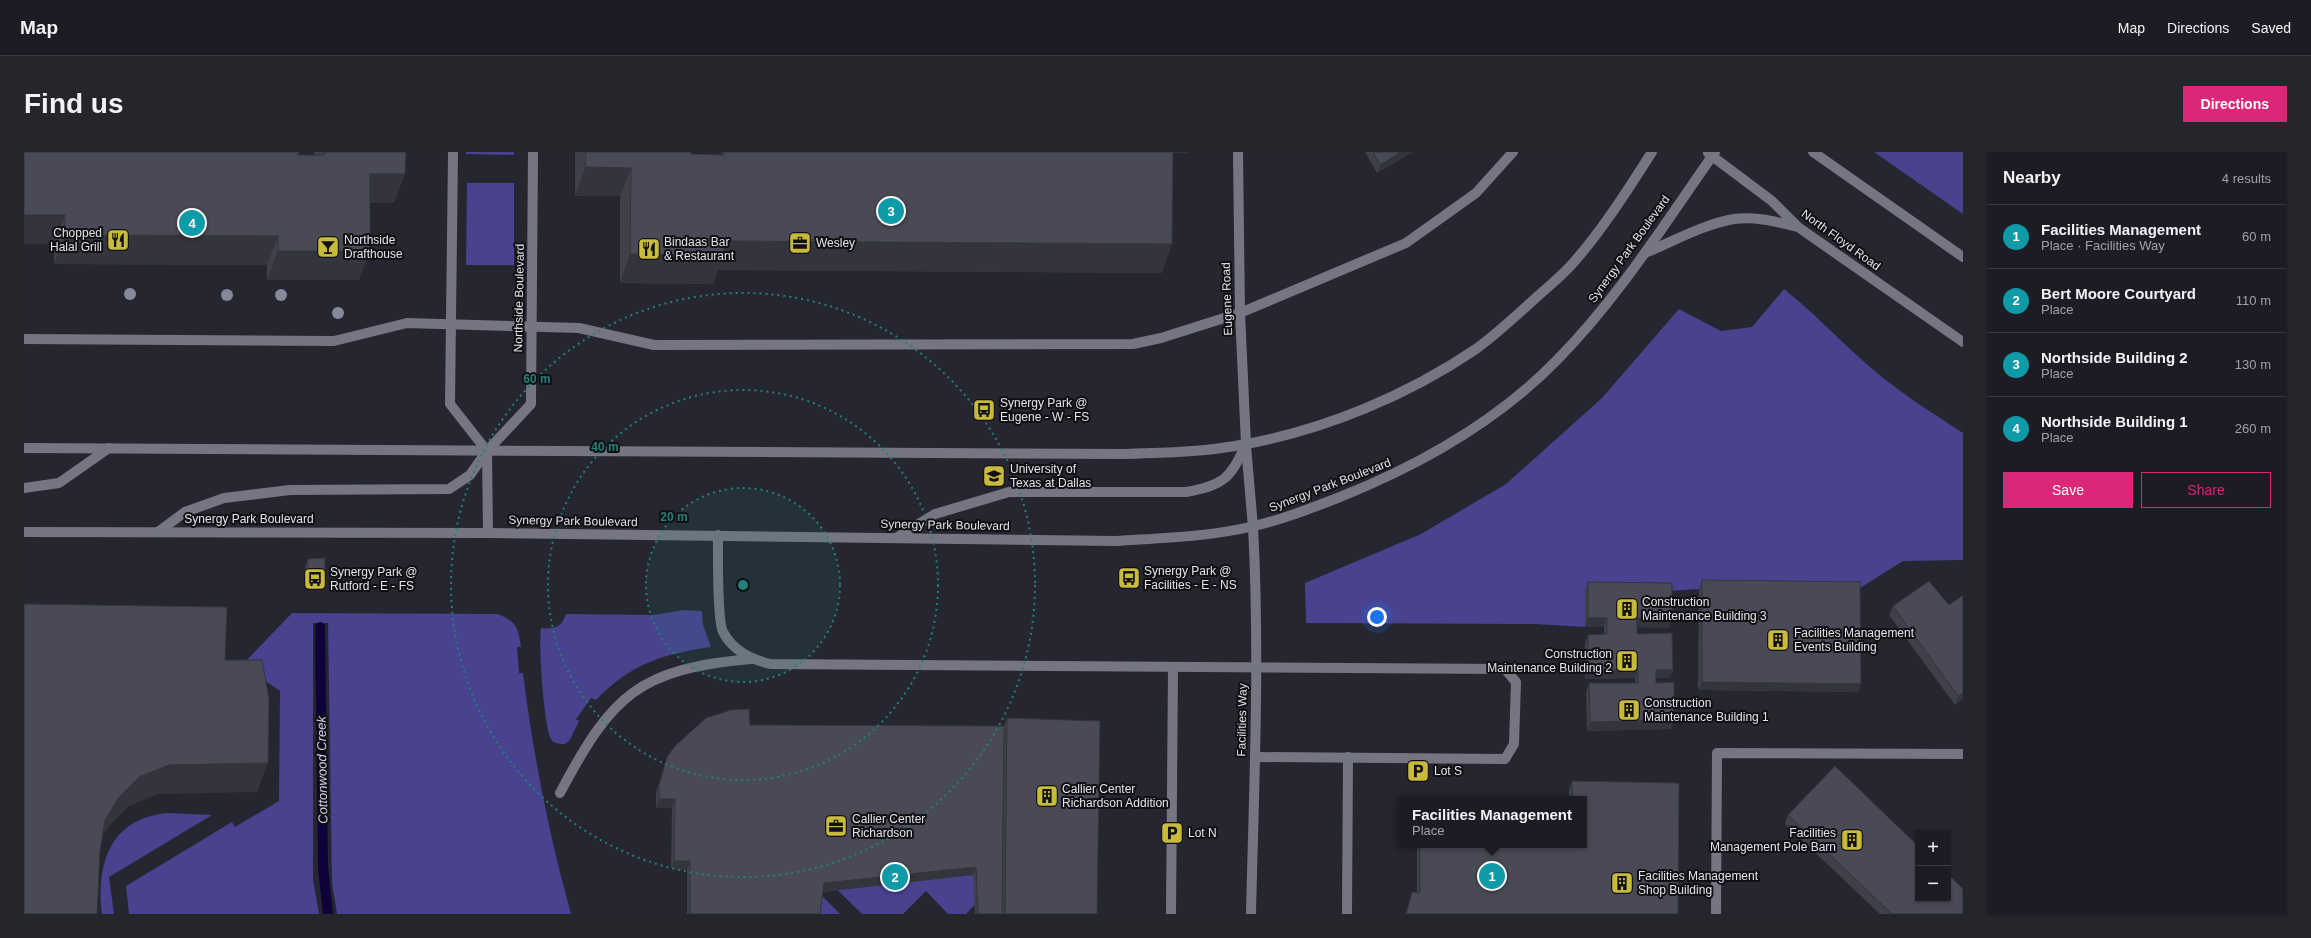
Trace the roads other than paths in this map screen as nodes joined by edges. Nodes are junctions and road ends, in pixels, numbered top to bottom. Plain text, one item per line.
1 (453, 152) edge
2 (533, 152) edge
3 (1238, 152) edge
4 (1513, 152) edge
5 (1652, 152) edge
6 (1812, 152) edge
7 (1712, 153) edge
8 (1822, 156) edge
9 (1798, 227) junction
10 (1645, 252) junction
11 (1963, 257) edge
12 (1240, 313) junction
13 (451, 324) junction
14 (531, 325) junction
15 (24, 339) edge
16 (1963, 342) edge
17 (1246, 444) junction
18 (24, 448) edge
19 (109, 448) junction
20 (487, 451) junction
21 (24, 488) edge
22 (1253, 527) junction
23 (24, 532) edge
24 (158, 532) junction
25 (488, 533) junction
26 (718, 535) junction
27 (896, 538) junction
28 (752, 659) junction
29 (1173, 667) junction
30 (1256, 668) junction
31 (1963, 754) edge
32 (1254, 757) junction
33 (1348, 757) junction
34 (560, 793) dead end
35 (1171, 914) edge
36 (1251, 914) edge
37 (1348, 914) edge
38 (1716, 914) edge

1 - 13 street
2 - 14 street, Northside Boulevard
3 - 12 street, Eugene Road
4 - 12 street
5 - 17 street
6 - 8 street
7 - 9 street, North Floyd Road
7 - 10 street, Synergy Park Boulevard
8 - 11 street
9 - 10 street
9 - 16 street, North Floyd Road
10 - 22 street, Synergy Park Boulevard
12 - 14 street
12 - 17 street, Eugene Road
13 - 14 street
13 - 15 street
13 - 20 street
14 - 20 street, Northside Boulevard
17 - 20 street
17 - 22 street, Eugene Road
17 - 27 street
18 - 19 street
19 - 20 street
19 - 21 street
20 - 24 street, Northside Boulevard
20 - 25 street
22 - 27 street, Synergy Park Boulevard
22 - 30 street, Facilities Way
23 - 24 street, Synergy Park Boulevard
24 - 25 street, Synergy Park Boulevard
25 - 26 street, Synergy Park Boulevard
26 - 27 street, Synergy Park Boulevard
26 - 28 street
28 - 29 street
28 - 34 street
29 - 30 street
29 - 35 street
30 - 32 street, Facilities Way
30 - 33 street
31 - 38 street
32 - 33 street
32 - 36 street, Facilities Way
33 - 37 street

